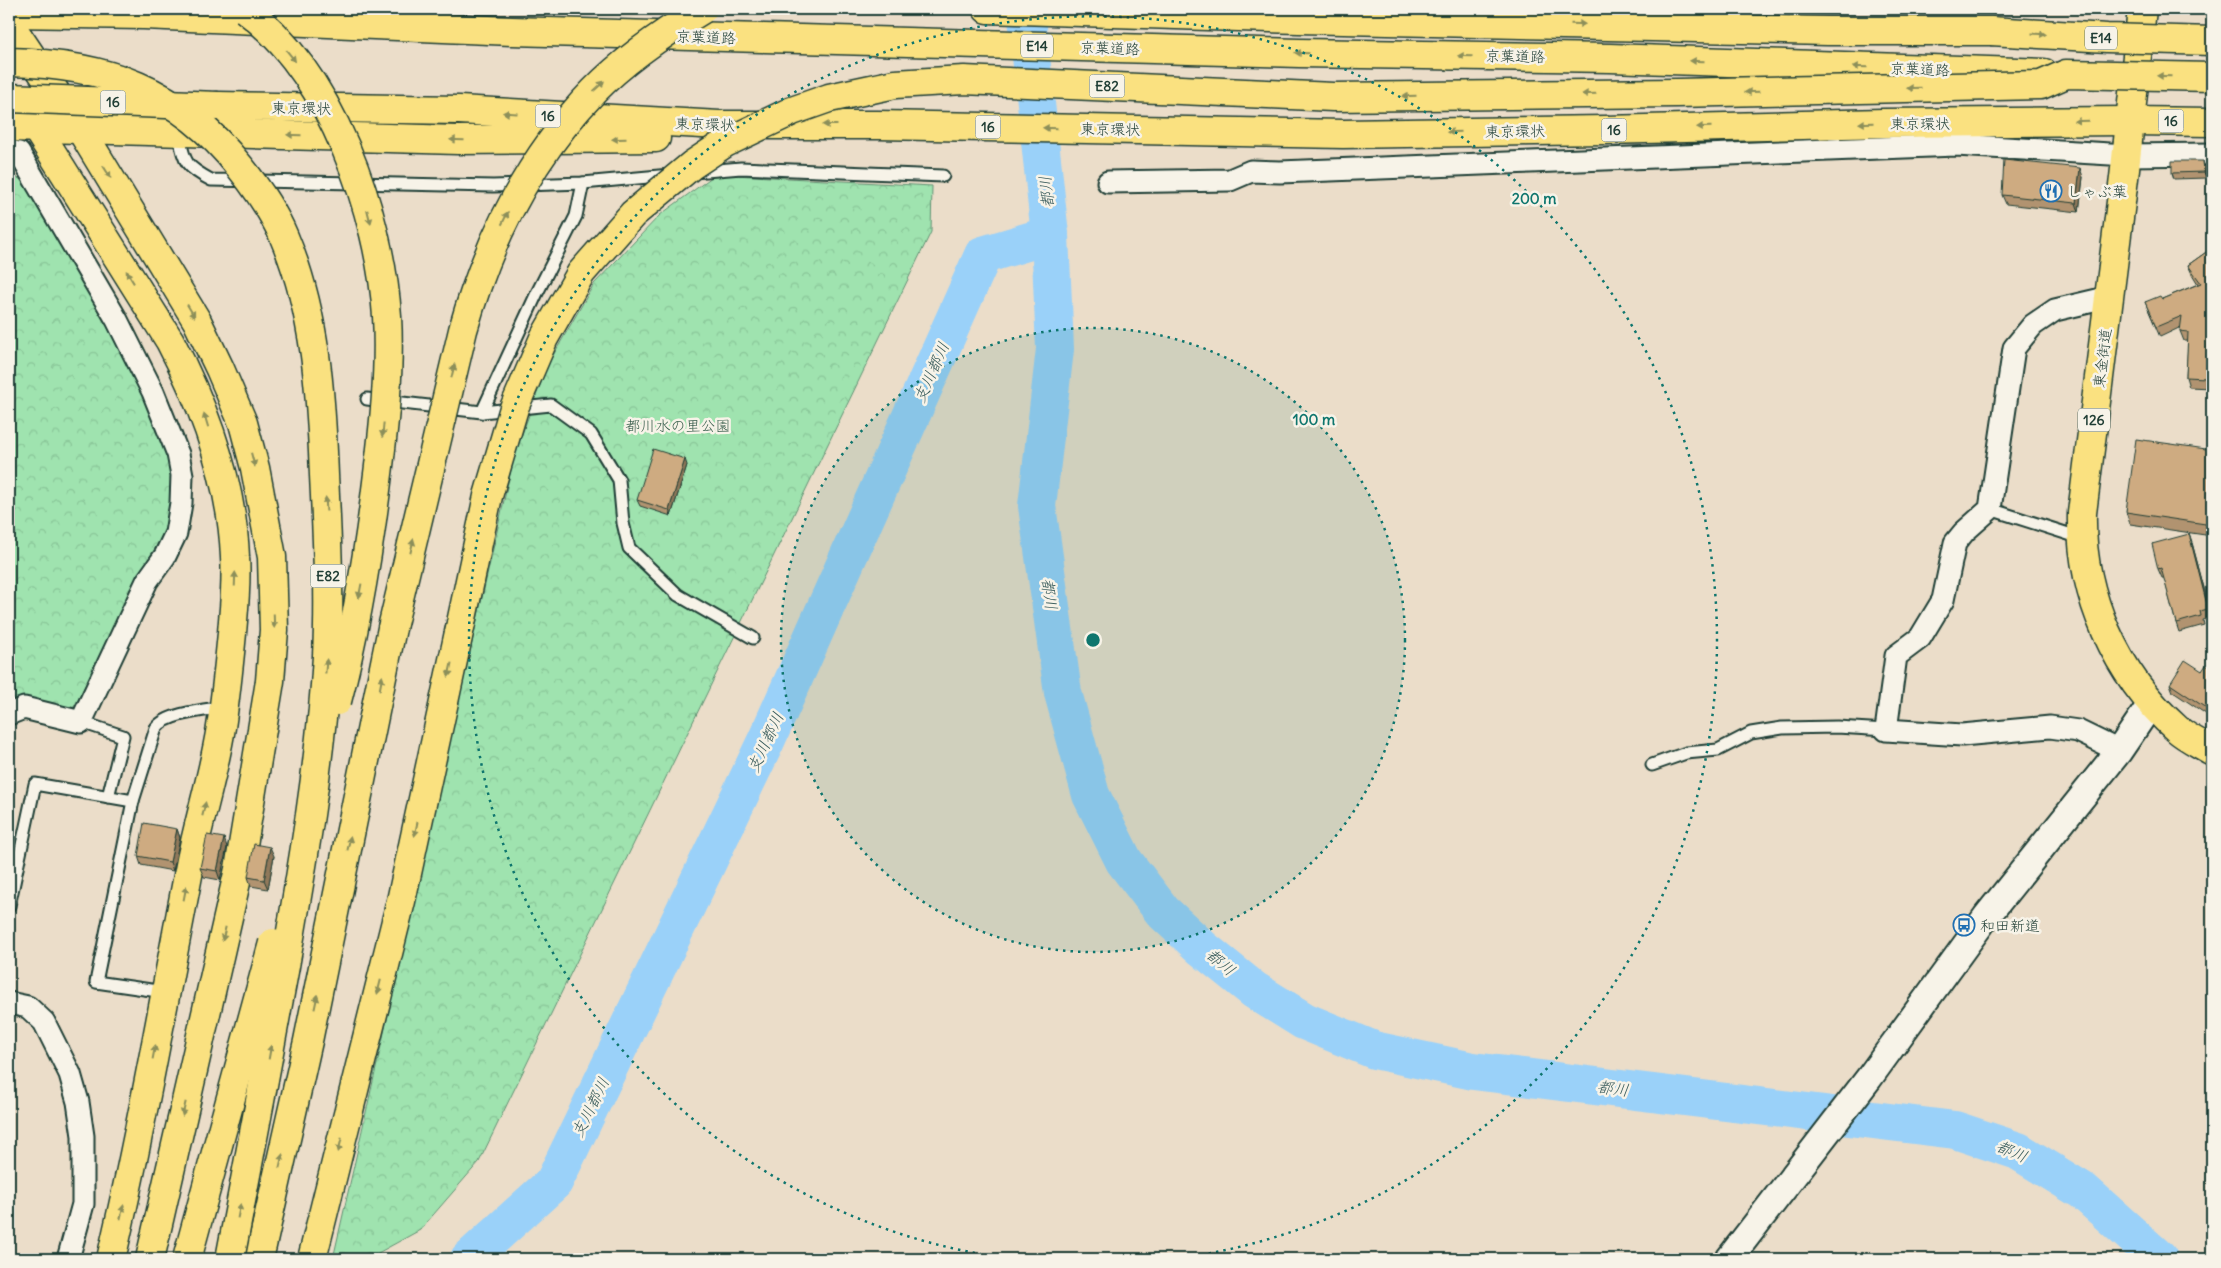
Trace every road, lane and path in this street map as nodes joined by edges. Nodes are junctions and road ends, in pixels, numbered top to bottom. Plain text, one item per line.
1 (245, 9) edge
2 (703, 9) edge
3 (987, 9) edge
4 (1647, 9) edge
5 (2142, 9) edge
6 (9, 13) edge
7 (9, 23) edge
8 (1991, 31) junction
9 (2212, 41) edge
10 (9, 62) edge
11 (2066, 74) junction
12 (2212, 77) edge
13 (9, 84) edge
14 (9, 98) edge
15 (2130, 121) junction
16 (2212, 122) edge
17 (719, 125) junction
18 (9, 127) edge
19 (37, 129) junction
20 (81, 130) junction
21 (178, 132) junction
22 (14, 152) edge
23 (2212, 154) edge
24 (2127, 156) junction
25 (943, 176) dead end
26 (1108, 182) dead end
27 (583, 183) junction
28 (2110, 297) junction
29 (367, 399) dead end
30 (482, 412) junction
31 (1990, 509) junction
32 (2081, 538) junction
33 (753, 638) dead end
34 (2151, 704) junction
35 (224, 707) junction
36 (9, 714) edge
37 (81, 722) junction
38 (1886, 730) junction
39 (2120, 751) junction
40 (2212, 751) edge
41 (1652, 765) dead end
42 (108, 797) junction
43 (133, 801) junction
44 (9, 906) edge
45 (166, 992) junction
46 (9, 1003) edge
47 (68, 1259) edge
48 (111, 1259) edge
49 (150, 1259) edge
50 (187, 1259) edge
51 (230, 1259) edge
52 (259, 1259) edge
53 (312, 1259) edge
54 (1729, 1259) edge

1 -> 50 highway, E82, bridge
52 -> 2 highway, bridge
3 -> 8 highway, E14
4 - 8 highway
5 - 15 highway, 東金街道 / 126
11 -> 6 highway, 京葉道路 / E14, bridge
7 - 20 highway
8 -> 9 highway, E14, bridge
51 -> 10 highway, E82, bridge
12 -> 11 highway, 京葉道路 / E14, bridge
11 -> 53 highway, E82, bridge
13 - 19 highway
17 -> 14 highway, 東京環状 / 16, bridge
15 - 16 highway, 東京環状 / 16
15 -> 17 highway, 東京環状 / 16
15 - 24 highway, 東金街道 / 126
17 -> 21 highway
18 - 19 highway
19 - 20 highway
19 - 22 street
35 -> 19 highway
20 - 21 highway
20 -> 49 highway
21 - 27 lane
22 - 37 street
23 - 24 street
24 - 26 street
24 - 28 highway, 東金街道 / 126
25 - 27 lane
27 - 30 lane
28 - 31 street
28 - 32 highway, 東金街道 / 126
29 - 30 lane
30 - 33 lane
31 - 32 lane
31 - 38 street
32 - 34 highway, 東金街道 / 126
34 - 39 street
34 - 40 highway, 東金街道 / 126
35 - 43 lane
45 -> 35 highway
36 - 37 street
37 - 42 lane
38 - 39 street
38 - 41 lane
39 - 54 street
42 - 43 lane
42 - 44 lane
43 - 45 lane
48 -> 45 highway
46 - 47 street

